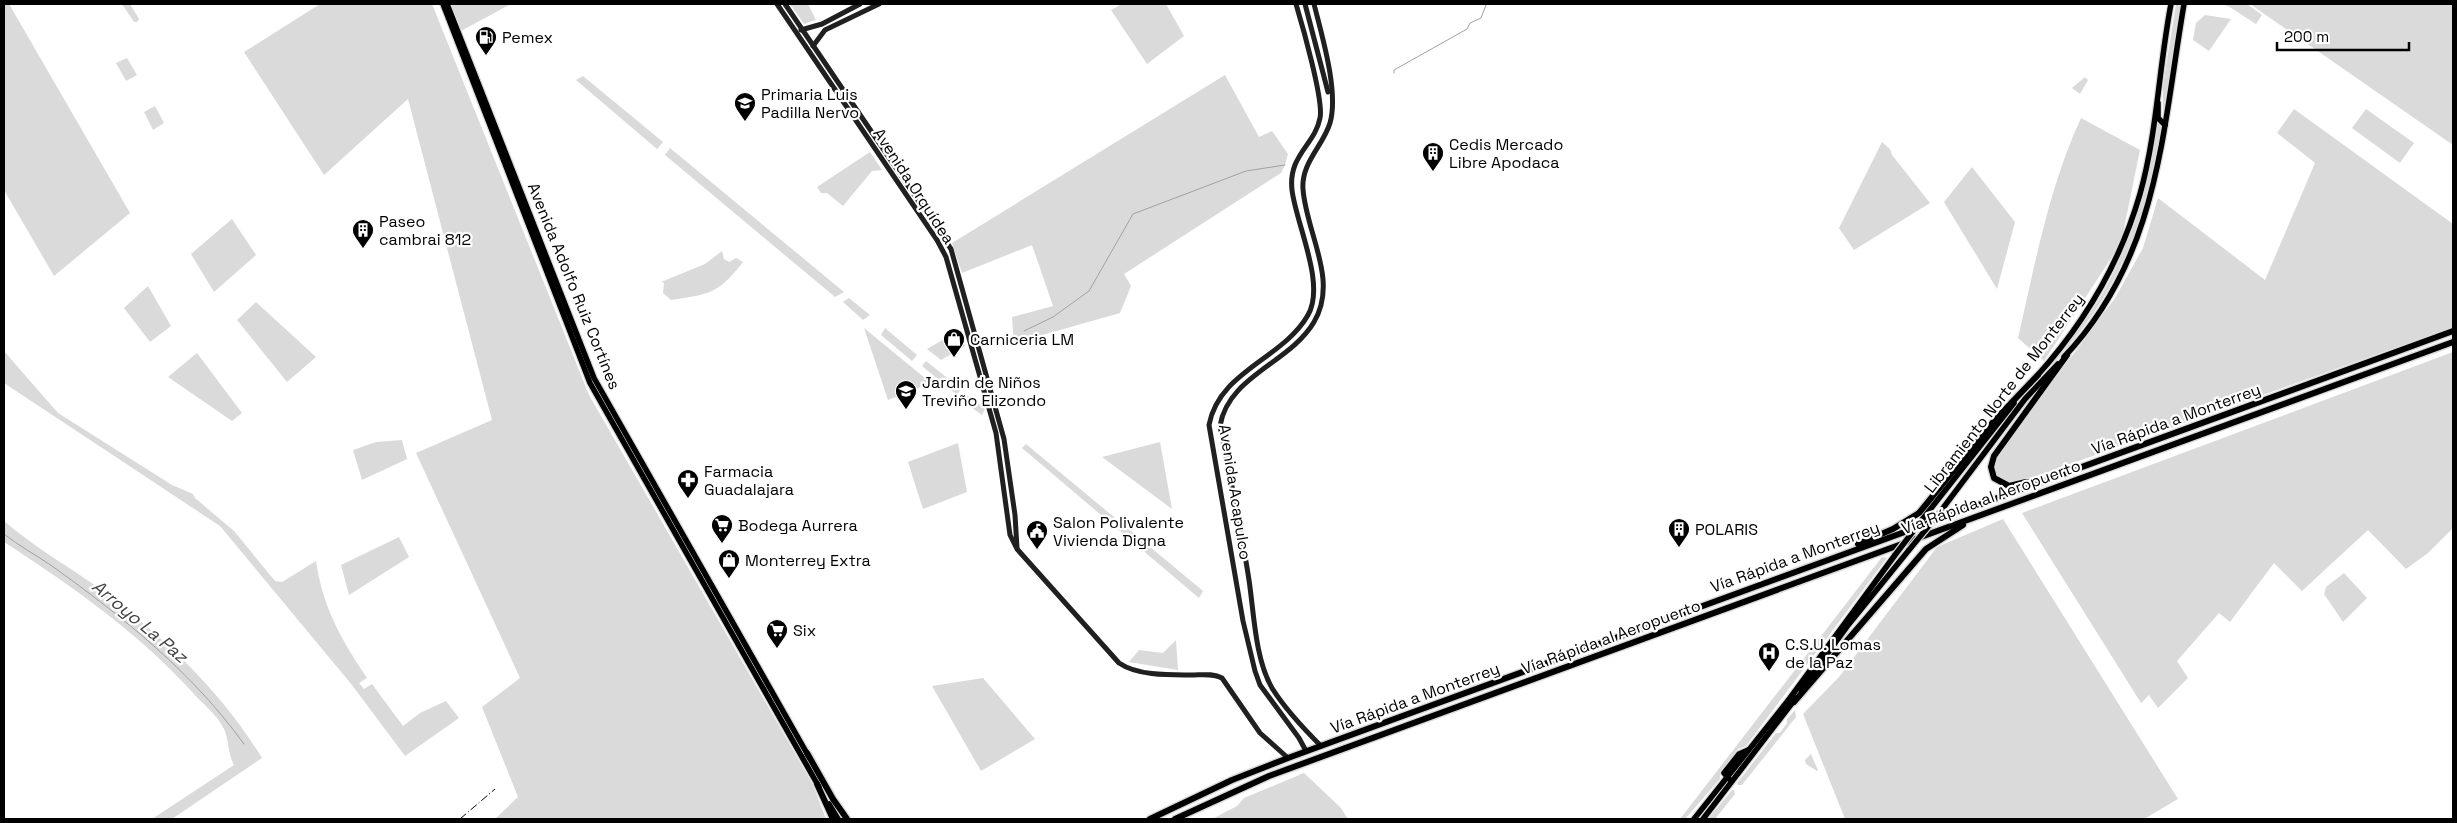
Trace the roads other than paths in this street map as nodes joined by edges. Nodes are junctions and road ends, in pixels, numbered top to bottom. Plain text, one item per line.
1 (443, 4) edge
2 (447, 4) edge
3 (777, 4) edge
4 (785, 4) edge
5 (860, 4) edge
6 (879, 4) edge
7 (1296, 4) edge
8 (1305, 4) edge
9 (1314, 4) edge
10 (2171, 4) edge
11 (2184, 4) edge
12 (803, 29) junction
13 (797, 32) junction
14 (814, 45) junction
15 (810, 50) junction
16 (1328, 92) dead end
17 (2157, 94) junction
18 (2165, 125) junction
19 (2453, 331) edge
20 (2453, 342) edge
21 (2067, 354) junction
22 (2038, 375) junction
23 (2039, 483) junction
24 (1971, 519) junction
25 (1932, 522) junction
26 (679, 534) junction
27 (1017, 549) junction
28 (1817, 563) junction
29 (745, 645) junction
30 (745, 654) junction
31 (1794, 702) junction
32 (1307, 732) junction
33 (1299, 738) junction
34 (1321, 746) junction
35 (1306, 751) junction
36 (807, 753) junction
37 (1288, 758) junction
38 (1727, 778) junction
39 (1734, 778) junction
40 (817, 784) junction
41 (833, 819) edge
42 (839, 819) edge
43 (847, 819) edge
44 (1150, 819) edge
45 (1175, 819) edge
46 (1694, 819) edge
47 (1703, 819) edge

1 - 26 main road
2 - 26 main road, Avenida Adolfo Ruiz Cortínes
3 - 13 street, Avenida Orquídea
4 - 12 street, Avenida Orquídea
5 - 12 street
6 - 14 street
7 - 33 street, Avenida Acapulco
8 - 16 street
9 - 32 street, Avenida Acapulco
10 - 17 main road, Libramiento Norte de Monterrey
11 - 18 main road, Libramiento Norte de Monterrey
12 - 13 street
12 - 14 street, Avenida Orquídea
13 - 15 street, Avenida Orquídea
14 - 15 street
14 - 27 street, Avenida Orquídea
15 - 27 street, Avenida Orquídea
17 - 18 main road
17 - 22 main road, Libramiento Norte de Monterrey
18 - 21 main road, Libramiento Norte de Monterrey
19 - 23 highway, Vía Rápida a Monterrey
20 - 24 highway, Vía Rápida al Aeropuerto
21 - 23 highway
21 - 25 main road, Libramiento Norte de Monterrey, bridge
22 - 28 highway
22 - 38 main road, Libramiento Norte de Monterrey, bridge
23 - 25 highway, Vía Rápida a Monterrey
24 - 31 highway
24 - 45 highway, Vía Rápida al Aeropuerto
25 - 28 highway, Vía Rápida a Monterrey
25 - 31 main road, Libramiento Norte de Monterrey, bridge
26 - 29 main road, Avenida Adolfo Ruiz Cortínes
26 - 30 main road
27 - 37 street, Avenida Orquídea
28 - 34 highway, Vía Rápida a Monterrey
29 - 30 street
29 - 36 main road, Avenida Adolfo Ruiz Cortínes
30 - 40 main road
31 - 39 main road, Libramiento Norte de Monterrey
32 - 33 street
32 - 34 street, Avenida Acapulco
33 - 35 street, Avenida Acapulco
34 - 35 highway, Vía Rápida a Monterrey
35 - 37 highway, Vía Rápida a Monterrey
36 - 42 main road, Avenida Adolfo Ruiz Cortínes
36 - 43 highway
37 - 44 highway, Vía Rápida a Monterrey
38 - 39 main road
38 - 46 main road, Libramiento Norte de Monterrey
39 - 47 main road, Libramiento Norte de Monterrey
40 - 41 highway
40 - 42 main road

